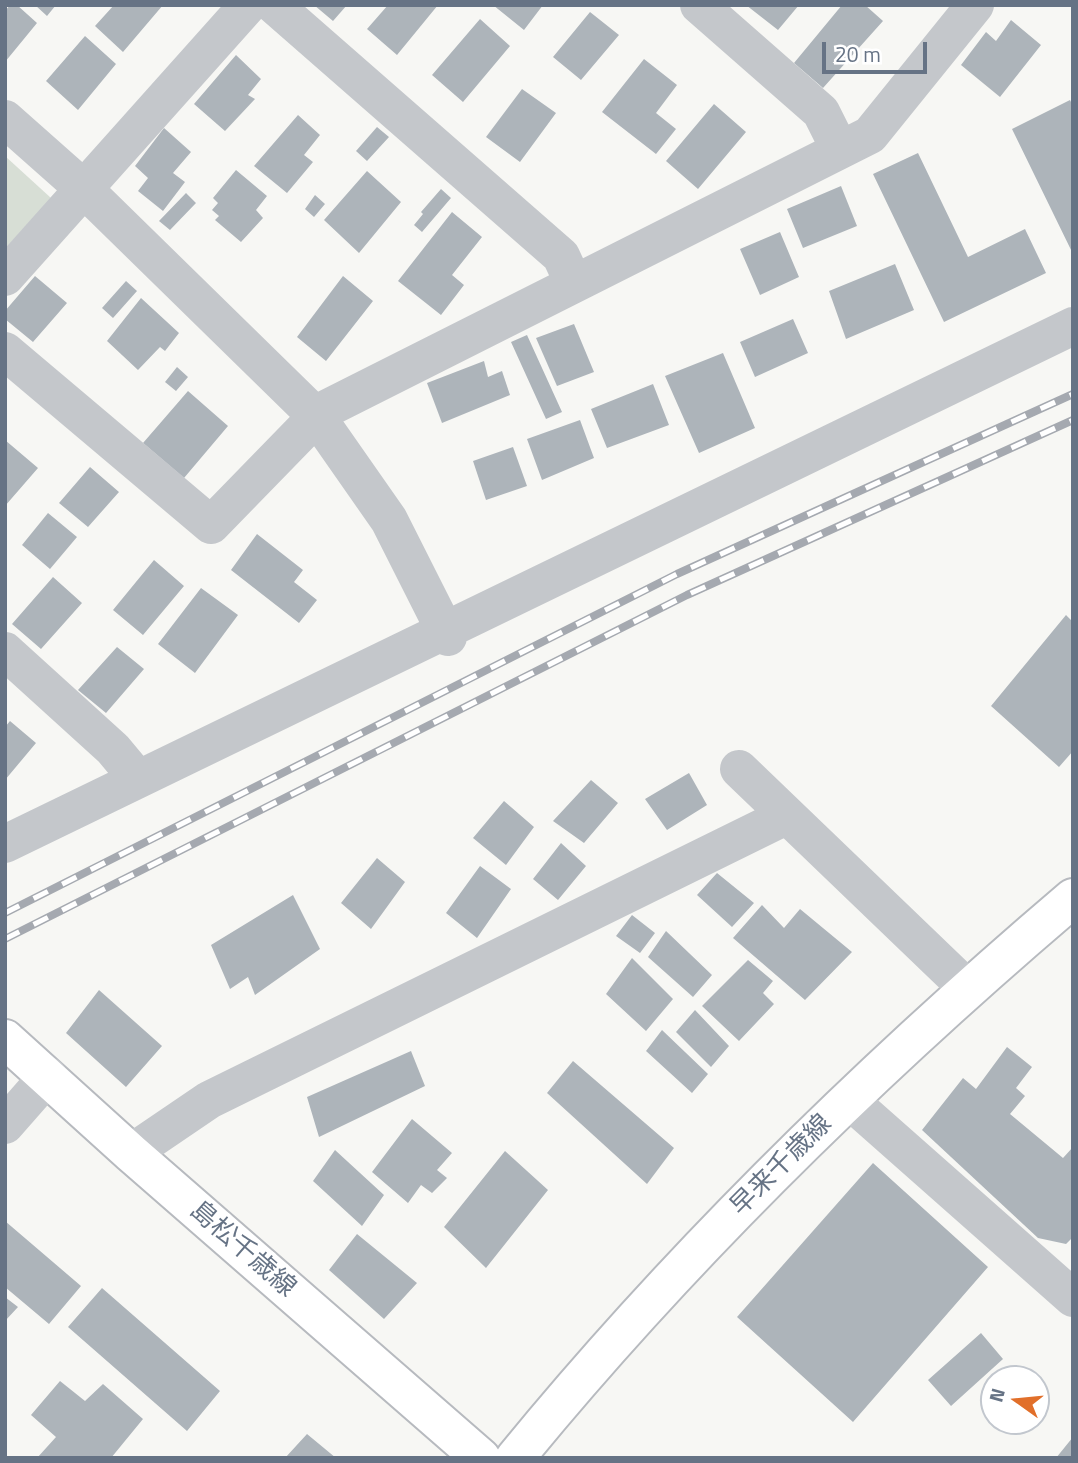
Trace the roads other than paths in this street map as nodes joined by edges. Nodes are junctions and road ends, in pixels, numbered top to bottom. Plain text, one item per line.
1 (248, 5) edge
2 (274, 5) edge
3 (699, 5) edge
4 (975, 5) edge
5 (5, 119) edge
6 (840, 150) junction
7 (84, 189) junction
8 (5, 278) edge
9 (574, 284) junction
10 (1073, 326) edge
11 (5, 351) edge
12 (317, 417) junction
13 (446, 634) junction
14 (5, 651) edge
15 (739, 769) dead end
16 (138, 779) junction
17 (786, 816) junction
18 (5, 844) edge
19 (1073, 898) edge
20 (967, 988) junction
21 (5, 1039) edge
22 (48, 1076) junction
23 (849, 1100) junction
24 (5, 1125) edge
25 (131, 1153) junction
26 (1069, 1287) edge
27 (481, 1458) edge
28 (515, 1458) edge

1 - 7 street
2 - 9 street
3 - 6 street
4 - 6 street
5 - 7 street
6 - 9 street
7 - 8 street
7 - 12 street
9 - 12 street
10 - 13 street
11 - 12 street
12 - 13 street
13 - 16 street
14 - 16 street
15 - 17 street
16 - 18 street
17 - 20 street
17 - 25 street
19 - 20 main road, 早来千歳線
20 - 23 main road, 早来千歳線
21 - 22 main road, 島松千歳線
22 - 24 street
22 - 25 main road, 島松千歳線
23 - 26 street
23 - 28 main road, 早来千歳線
25 - 27 main road, 島松千歳線

